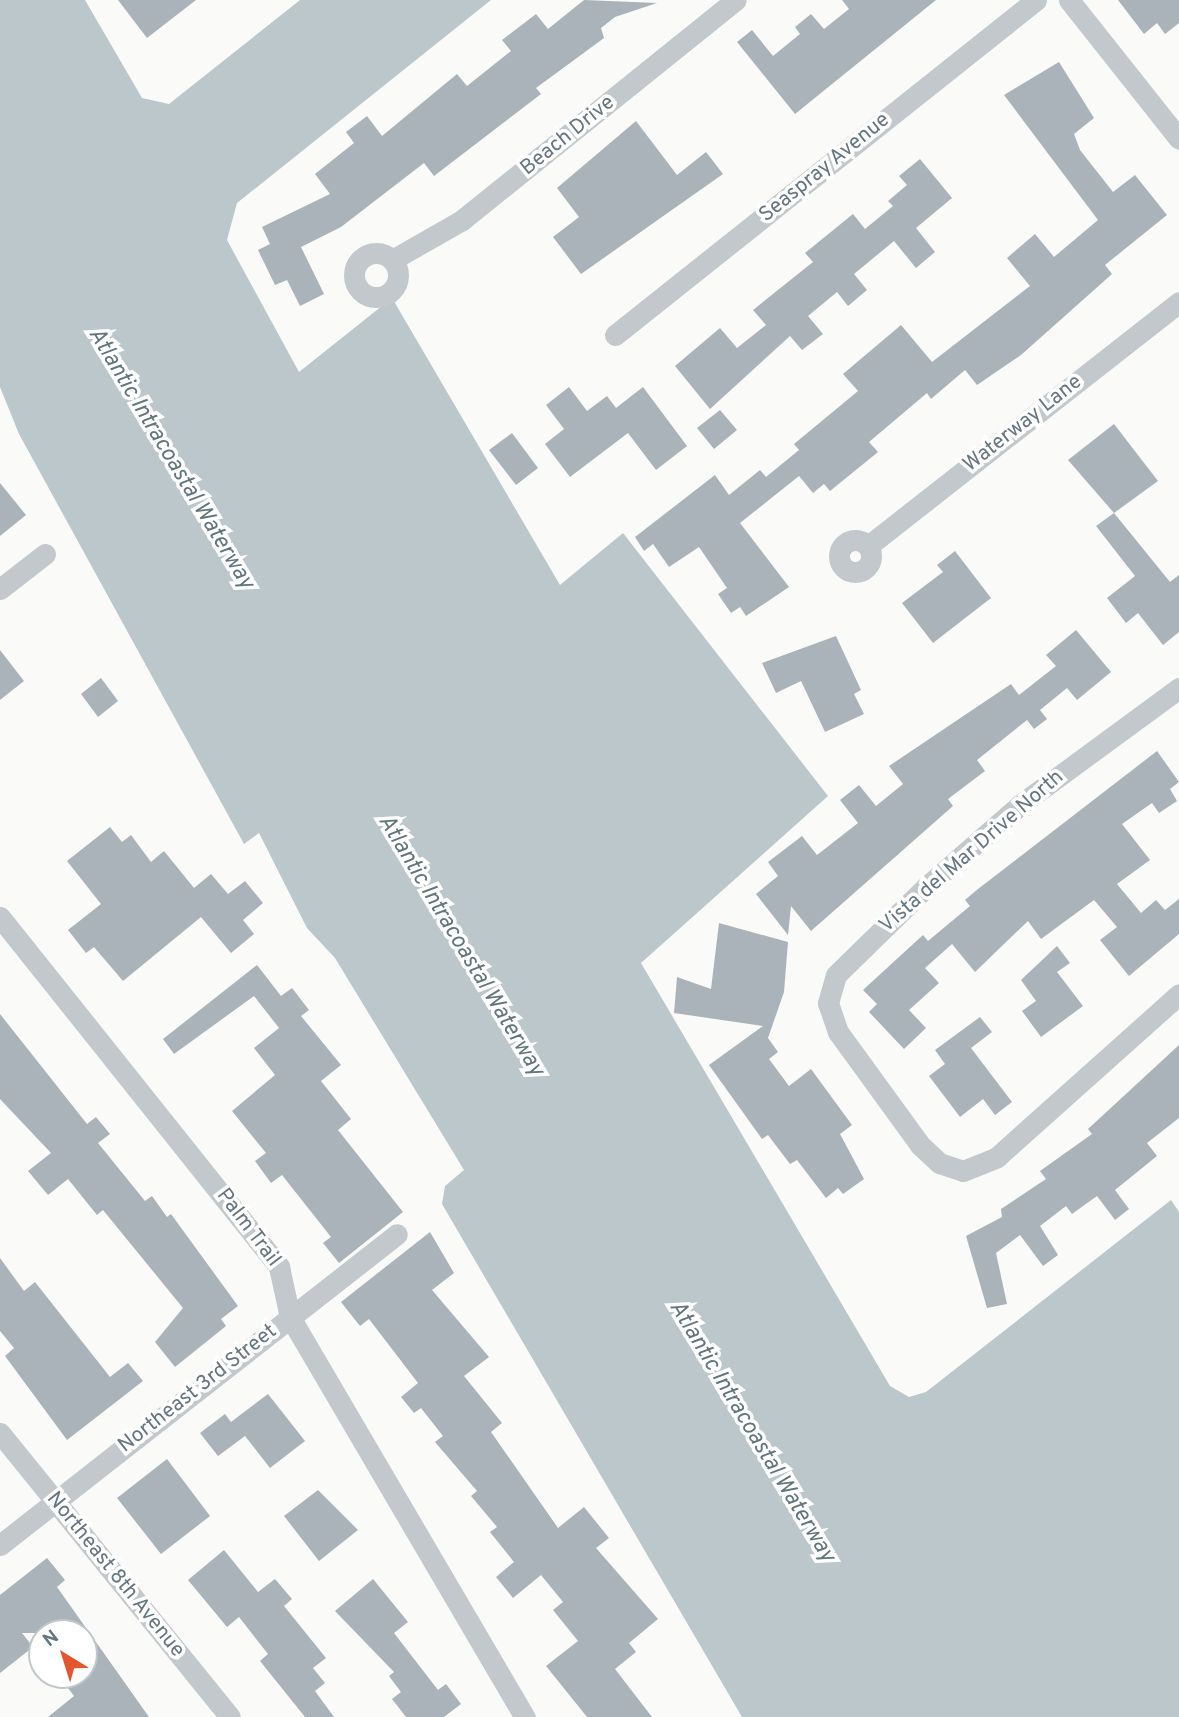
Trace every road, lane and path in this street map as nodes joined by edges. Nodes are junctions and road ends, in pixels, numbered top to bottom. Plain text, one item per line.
1 (736, 0) edge
2 (1036, 0) edge
3 (1069, 0) edge
4 (1179, 139) edge
5 (392, 260) dead end
6 (1179, 302) edge
7 (615, 335) dead end
8 (868, 546) dead end
9 (45, 554) dead end
10 (0, 589) edge
11 (1179, 688) edge
12 (0, 917) edge
13 (1179, 994) edge
14 (397, 1234) dead end
15 (290, 1317) junction
16 (0, 1433) edge
17 (55, 1502) junction
18 (0, 1545) edge
19 (230, 1717) edge
20 (525, 1717) edge

1 - 5 street, Beach Drive
2 - 7 street, Seaspray Avenue
3 - 4 street
6 - 8 street, Waterway Lane
9 - 10 street
11 - 13 street, Vista del Mar Drive North
12 - 15 street, Palm Trail
14 - 15 street, Northeast 3rd Street
15 - 17 street, Northeast 3rd Street
15 - 20 street, Palm Trail
16 - 17 street, Northeast 8th Avenue
17 - 18 street, Northeast 3rd Street
17 - 19 street, Northeast 8th Avenue

